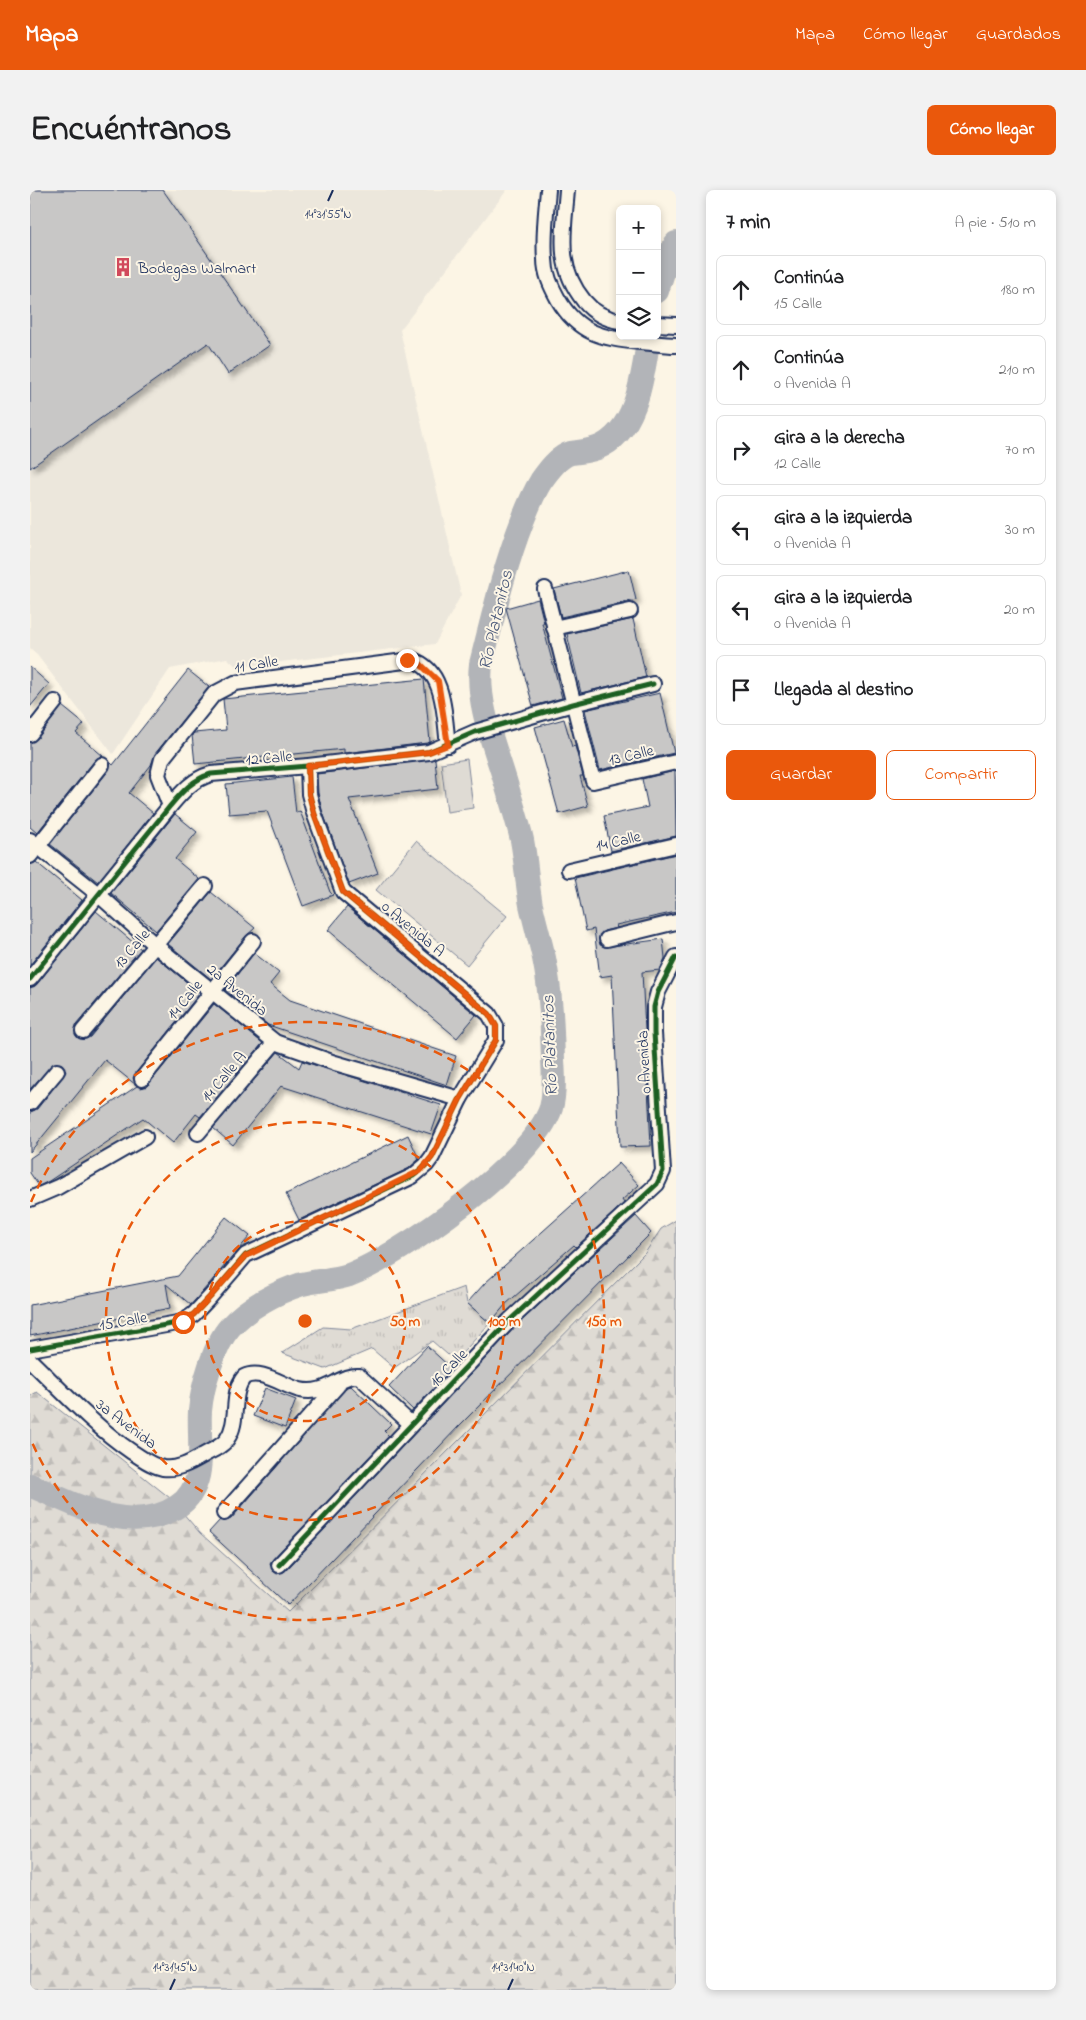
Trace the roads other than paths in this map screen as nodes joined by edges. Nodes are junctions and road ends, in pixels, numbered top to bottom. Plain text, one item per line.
1 (548, 190) edge
2 (567, 190) edge
3 (616, 321) edge
4 (661, 324) edge
5 (675, 325) edge
6 (674, 345) edge
7 (545, 589) dead end
8 (630, 611) dead end
9 (554, 628) junction
10 (653, 684) dead end
11 (55, 702) dead end
12 (573, 704) junction
13 (30, 734) edge
14 (448, 745) junction
15 (676, 762) edge
16 (102, 765) dead end
17 (308, 766) junction
18 (170, 806) junction
19 (676, 845) edge
20 (33, 847) edge
21 (569, 870) dead end
22 (205, 886) dead end
23 (99, 895) junction
24 (676, 922) edge
25 (607, 939) dead end
26 (253, 941) dead end
27 (156, 946) junction
28 (676, 957) edge
29 (30, 978) edge
30 (213, 991) junction
31 (83, 1031) dead end
32 (275, 1042) junction
33 (57, 1071) dead end
34 (142, 1079) dead end
35 (460, 1099) junction
36 (30, 1103) edge
37 (198, 1133) dead end
38 (145, 1138) dead end
39 (663, 1171) joint
40 (30, 1199) edge
41 (30, 1349) edge
42 (30, 1360) edge
43 (342, 1380) junction
44 (411, 1424) junction
45 (224, 1513) dead end
46 (279, 1565) dead end

1 - 6 street
2 - 3 street
4 - 5 street
7 - 9 street
8 - 9 street
9 - 12 street
10 - 12 street, 12 Calle
11 - 13 street
12 - 14 street, 12 Calle
12 - 15 street, 13 Calle
14 - 17 street, 12 Calle
14 - 18 street, 11 Calle
16 - 20 street
17 - 18 street, 12 Calle
17 - 35 street, 0 Avenida A
18 - 23 street, 12 Calle
19 - 21 street, 14 Calle
20 - 23 street, 2a Avenida
22 - 27 street, 13 Calle
23 - 27 street, 2a Avenida
23 - 29 street, 12 Calle
24 - 25 street
26 - 30 street, 14 Calle
27 - 30 street, 2a Avenida
27 - 31 street, 13 Calle
28 - 39 street, 0 Avenida
30 - 32 street, 2a Avenida
30 - 34 street, 14 Calle
32 - 35 street, 2a Avenida
32 - 37 street, 14 Calle A
33 - 36 street
35 - 41 street, 15 Calle
38 - 40 street
39 - 44 street, 16 Calle
42 - 43 street, 3a Avenida
43 - 44 street, 3a Avenida
43 - 45 street
44 - 46 street, 16 Calle

